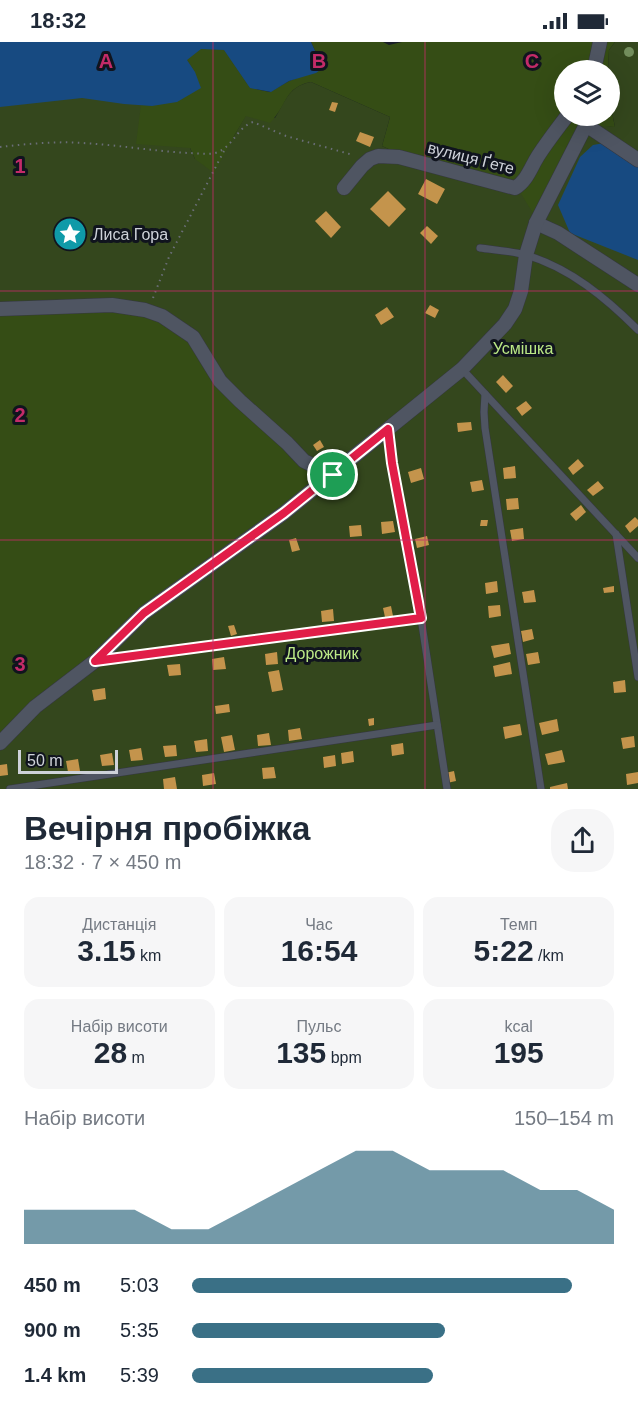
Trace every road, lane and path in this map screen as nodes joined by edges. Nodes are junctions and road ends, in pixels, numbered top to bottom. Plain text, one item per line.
1 (600, 42) edge
2 (596, 60) edge
3 (560, 126) edge
4 (583, 126) edge
5 (594, 126) edge
6 (0, 147) edge
7 (225, 148) junction
8 (370, 159) junction
9 (638, 160) edge
10 (344, 188) dead end
11 (536, 223) junction
12 (480, 248) dead end
13 (526, 255) junction
14 (638, 285) edge
15 (0, 309) edge
16 (145, 310) junction
17 (638, 330) edge
18 (462, 369) junction
19 (485, 394) junction
20 (388, 429) junction
21 (333, 475) junction
22 (616, 534) junction
23 (638, 558) edge
24 (421, 618) junction
25 (95, 661) junction
26 (638, 677) edge
27 (437, 725) junction
28 (0, 743) edge
29 (10, 789) edge
30 (447, 789) edge
31 (541, 789) edge

1 - 2 street
3 - 8 street, вулиця Ґете
4 - 11 street
5 - 9 street
6 - 7 path
7 - 8 path
7 - 16 path
8 - 10 street
11 - 13 street
11 - 14 street
12 - 13 lane
13 - 17 lane
13 - 18 street
15 - 16 street
16 - 21 street
18 - 19 lane
18 - 20 street
19 - 22 lane
19 - 31 lane
20 - 21 street
20 - 24 lane
21 - 25 street
22 - 23 lane
22 - 26 lane
24 - 25 lane
24 - 27 lane
25 - 28 street
27 - 29 lane
27 - 30 lane

